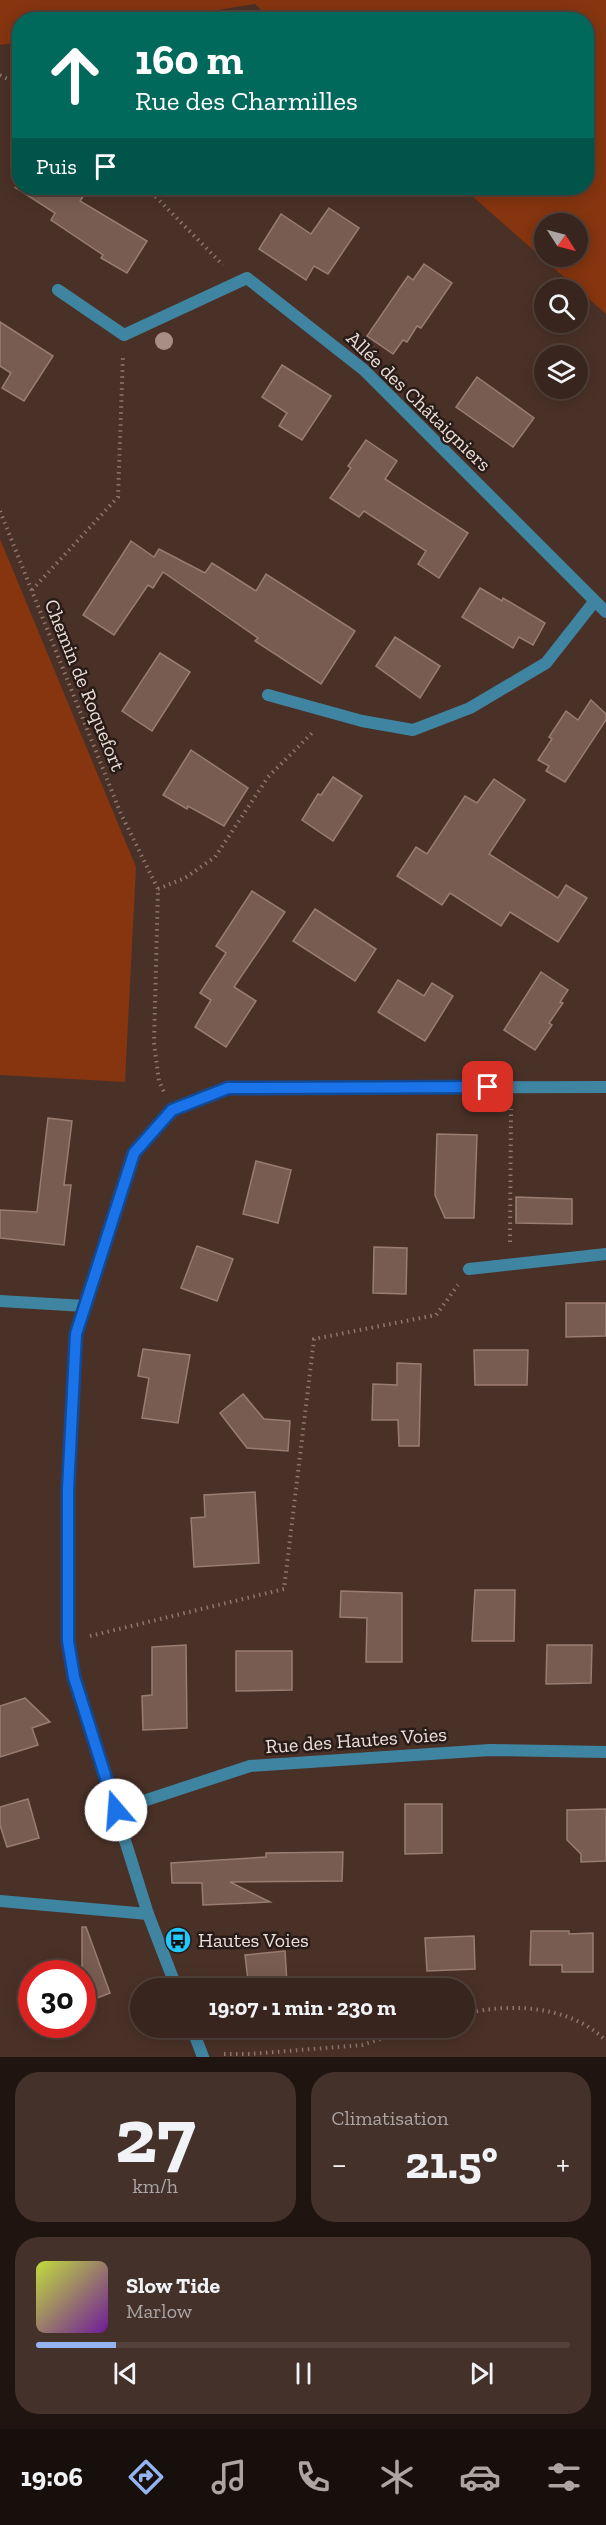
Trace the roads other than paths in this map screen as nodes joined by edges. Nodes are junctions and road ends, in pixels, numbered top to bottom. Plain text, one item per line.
1 (58, 290) dead end
2 (594, 602) junction
3 (606, 612) edge
4 (268, 695) dead end
5 (606, 1087) edge
6 (606, 1254) edge
7 (470, 1269) road end
8 (0, 1301) edge
9 (85, 1305) junction
10 (606, 1752) edge
11 (116, 1810) junction
12 (0, 1901) edge
13 (148, 1914) junction
14 (173, 1978) edge
15 (196, 2038) edge
16 (203, 2057) edge

1 - 2 street, Allée des Châtaigniers
2 - 3 street, Allée des Châtaigniers
2 - 4 street
5 - 9 street
6 - 7 street
8 - 9 street
9 - 11 street
10 - 11 street, Rue des Hautes Voies
11 - 13 street
12 - 13 street
13 - 14 street
15 - 16 street

